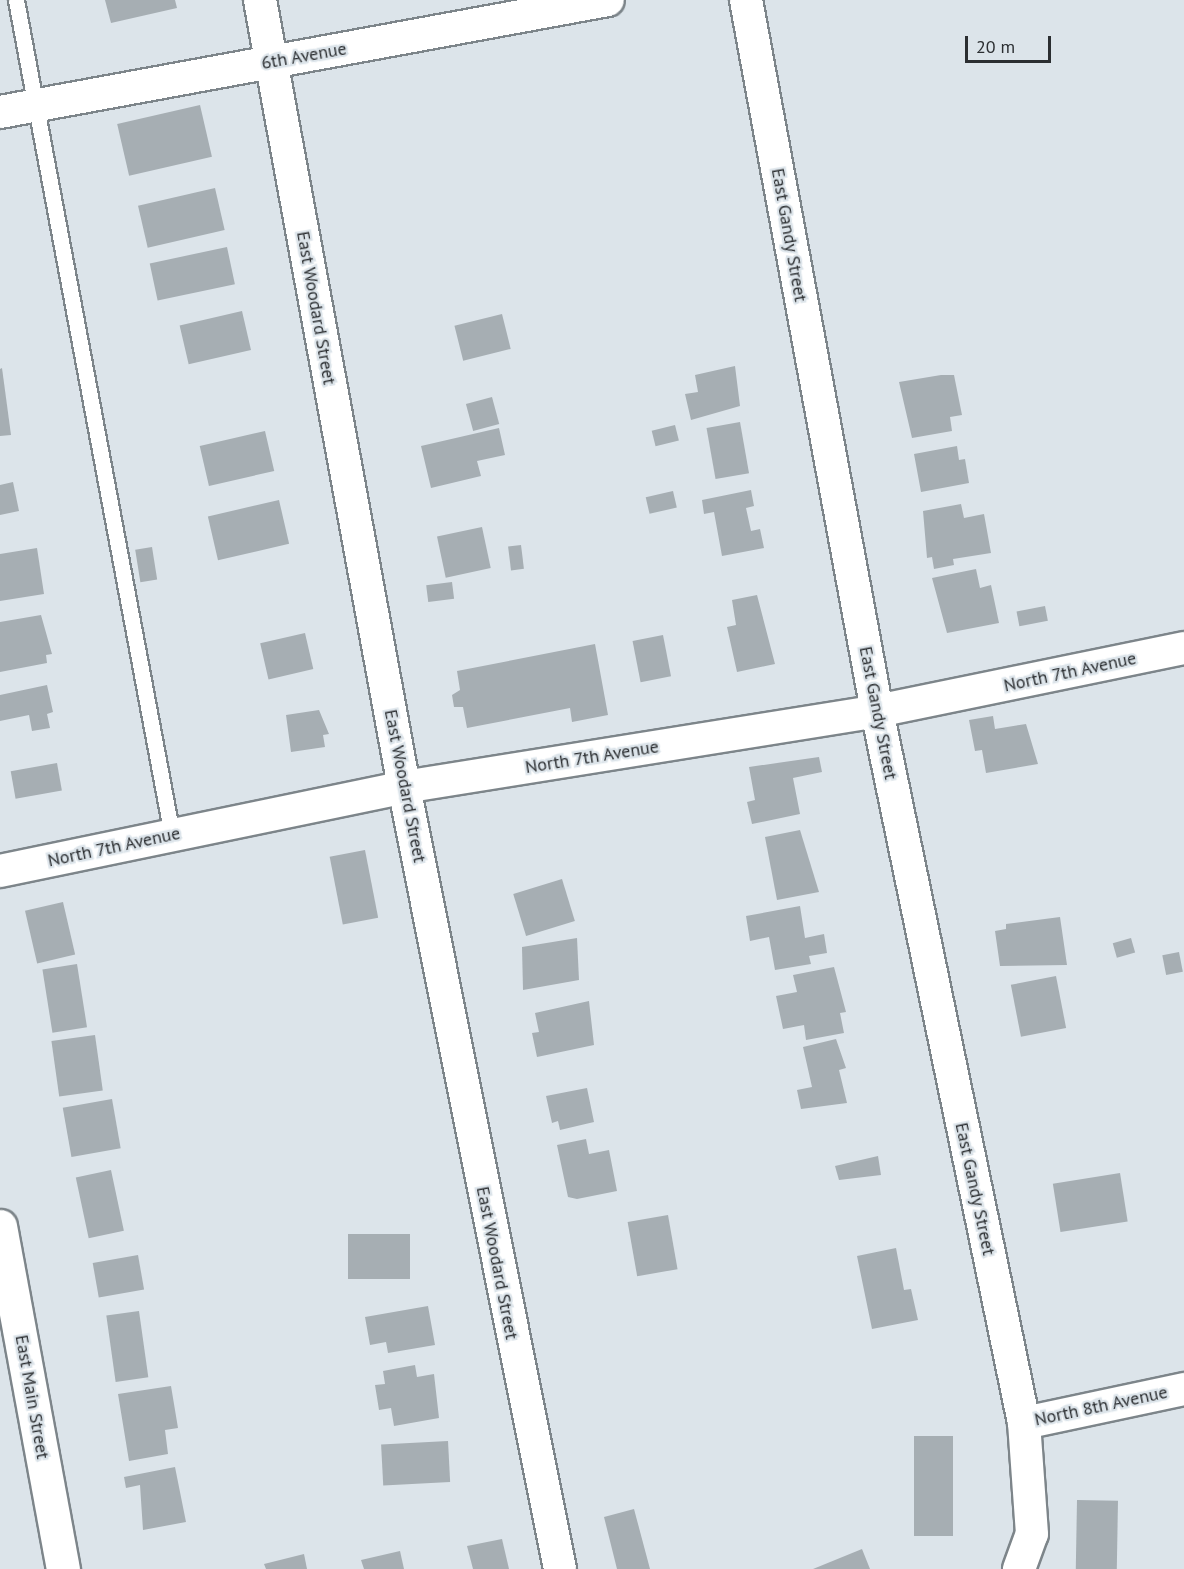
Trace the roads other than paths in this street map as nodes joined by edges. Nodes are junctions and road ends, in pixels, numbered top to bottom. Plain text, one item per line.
1 (16, 0) edge
2 (260, 0) edge
3 (608, 0) edge
4 (746, 0) edge
5 (271, 62) junction
6 (35, 106) junction
7 (0, 112) edge
8 (1184, 648) edge
9 (877, 711) junction
10 (404, 787) junction
11 (172, 835) junction
12 (0, 871) edge
13 (0, 1226) edge
14 (1184, 1389) edge
15 (1024, 1423) junction
16 (63, 1569) edge
17 (560, 1569) edge
18 (1019, 1569) edge

1 - 6 lane
2 - 5 street, East Woodard Street
3 - 5 street, 6th Avenue
4 - 9 street, East Gandy Street
5 - 6 street, 6th Avenue
5 - 10 street, East Woodard Street
6 - 7 street, 6th Avenue
6 - 11 lane
8 - 9 street, North 7th Avenue
9 - 10 street, North 7th Avenue
9 - 15 street, East Gandy Street
10 - 11 street, North 7th Avenue
10 - 17 street, East Woodard Street
11 - 12 street, North 7th Avenue
13 - 16 main road, East Main Street
14 - 15 street, North 8th Avenue
15 - 18 street, North 8th Avenue

